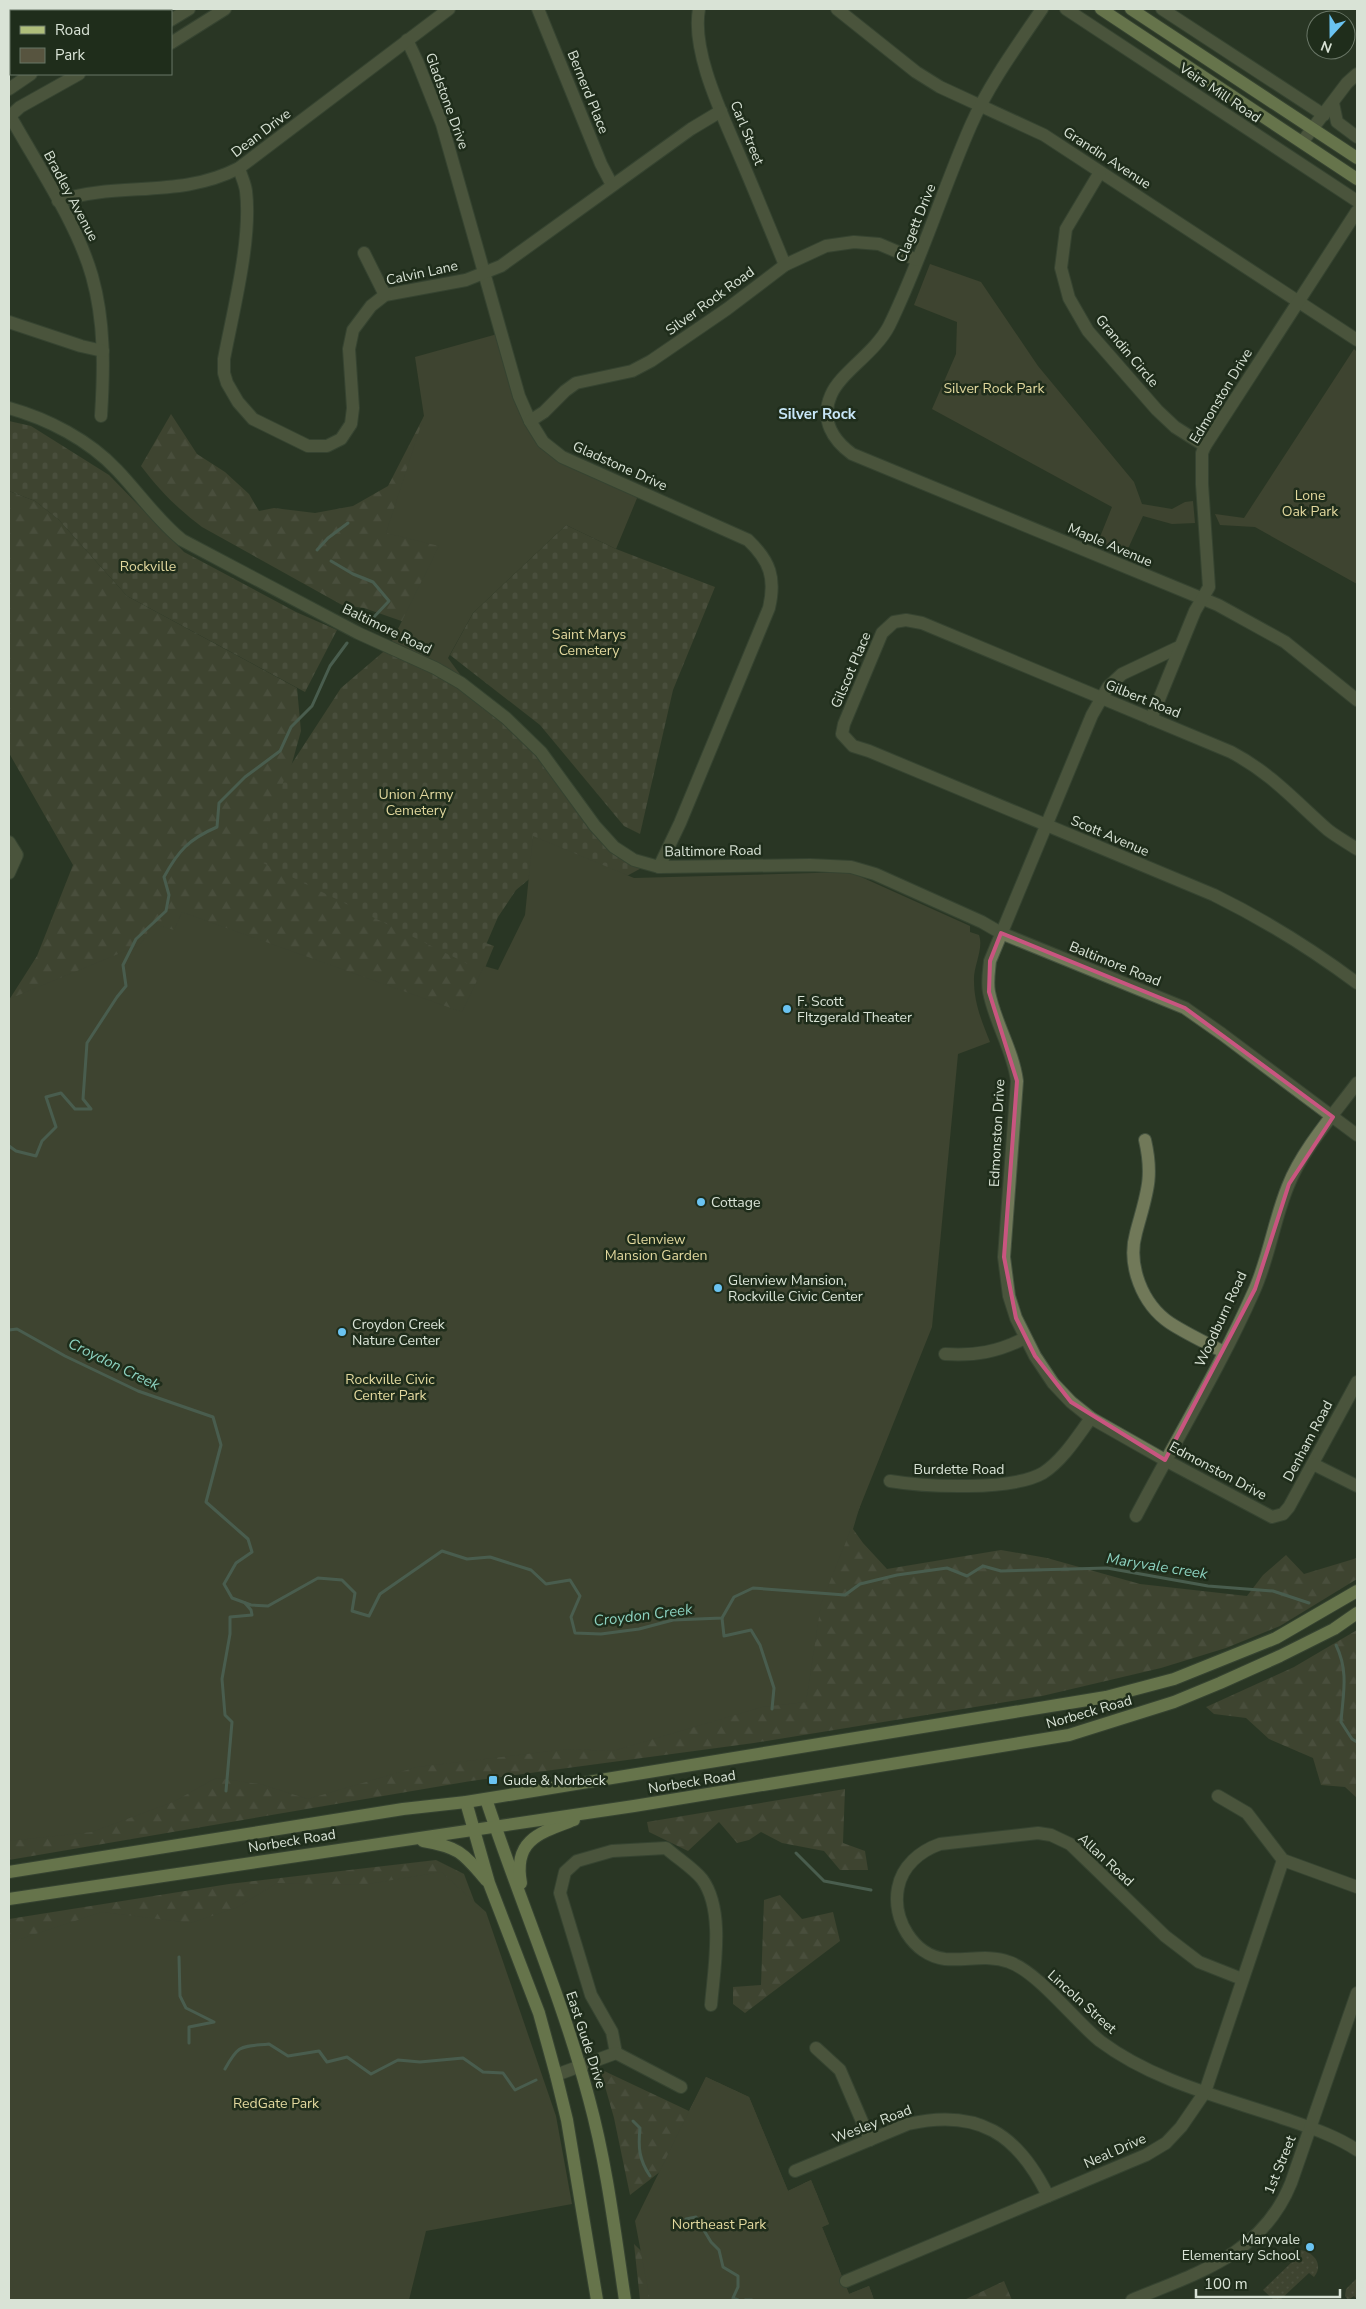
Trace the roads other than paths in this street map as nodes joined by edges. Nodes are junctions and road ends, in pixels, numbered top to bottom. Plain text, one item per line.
1 (189, 9) edge
2 (225, 9) edge
3 (449, 9) edge
4 (538, 9) edge
5 (699, 9) edge
6 (837, 9) edge
7 (1042, 9) edge
8 (1066, 9) edge
9 (1101, 9) edge
10 (1131, 9) edge
11 (1162, 9) edge
12 (172, 19) edge
13 (407, 40) junction
14 (172, 42) edge
15 (1357, 74) edge
16 (29, 75) edge
17 (77, 75) edge
18 (9, 89) edge
19 (1333, 103) junction
20 (981, 106) junction
21 (721, 111) junction
22 (1324, 115) junction
23 (9, 116) edge
24 (1314, 128) junction
25 (1357, 137) edge
26 (1303, 141) junction
27 (1357, 158) edge
28 (239, 168) junction
29 (1100, 172) junction
30 (1357, 179) edge
31 (612, 185) junction
32 (58, 201) junction
33 (1357, 201) edge
34 (1357, 211) edge
35 (364, 253) dead end
36 (917, 260) junction
37 (785, 265) junction
38 (484, 272) junction
39 (385, 295) junction
40 (1298, 301) junction
41 (9, 322) edge
42 (1357, 340) edge
43 (103, 351) junction
44 (9, 408) edge
45 (101, 416) dead end
46 (530, 421) junction
47 (838, 443) joint
48 (1205, 446) junction
49 (1202, 600) junction
50 (894, 622) joint
51 (1179, 647) junction
52 (1102, 699) junction
53 (1357, 700) edge
54 (1151, 719) junction
55 (842, 734) joint
56 (1046, 825) junction
57 (9, 842) edge
58 (1357, 849) edge
59 (659, 867) junction
60 (9, 873) edge
61 (1001, 933) junction
62 (1357, 983) edge
63 (1357, 1083) edge
64 (1333, 1117) junction
65 (1357, 1135) edge
66 (1145, 1140) dead end
67 (1026, 1338) junction
68 (1224, 1352) junction
69 (945, 1354) dead end
70 (1357, 1382) edge
71 (1091, 1418) junction
72 (1165, 1460) junction
73 (1313, 1464) junction
74 (890, 1481) dead end
75 (1357, 1486) edge
76 (1282, 1514) joint
77 (1136, 1516) dead end
78 (1357, 1591) edge
79 (1357, 1613) edge
80 (1218, 1796) dead end
81 (486, 1798) junction
82 (466, 1802) junction
83 (599, 1811) junction
84 (495, 1826) junction
85 (474, 1829) junction
86 (411, 1838) junction
87 (927, 1849) joint
88 (1282, 1860) junction
89 (9, 1872) edge
90 (489, 1883) junction
91 (1357, 1887) edge
92 (9, 1899) edge
93 (526, 1910) junction
94 (1242, 1979) junction
95 (1357, 1993) edge
96 (711, 2005) dead end
97 (1351, 2030) edge
98 (816, 2048) dead end
99 (616, 2053) junction
100 (579, 2066) junction
101 (556, 2075) junction
102 (681, 2087) dead end
103 (1205, 2092) junction
104 (1311, 2128) junction
105 (870, 2140) junction
106 (1357, 2150) edge
107 (795, 2171) dead end
108 (1048, 2196) junction
109 (846, 2281) dead end
110 (596, 2300) edge
111 (625, 2300) edge
112 (1132, 2300) edge

1 - 12 street
2 - 14 street
3 - 13 street, Dean Drive
4 - 31 street, Bernerd Place
5 - 21 street, Carl Street
6 - 20 street, Grandin Avenue
7 - 20 street, Clagett Drive
8 - 33 street, Veirs Mill Road
9 - 26 main road, Veirs Mill Road
10 - 24 main road, Veirs Mill Road
11 - 22 street
13 - 28 street, Dean Drive
13 - 38 street, Gladstone Drive
15 - 19 street
16 - 18 street
17 - 23 street
19 - 22 street
19 - 25 street
20 - 29 street, Grandin Avenue
20 - 36 street, Clagett Drive
21 - 31 street, Calvin Lane
21 - 37 street, Carl Street
22 - 24 street
23 - 32 street, Bradley Avenue
24 - 26 street
24 - 27 main road, Veirs Mill Road
26 - 30 main road, Veirs Mill Road
28 - 32 street, Dean Drive
28 - 39 street, Calvin Lane
29 - 40 street, Grandin Avenue
29 - 48 street, Grandin Circle
31 - 38 street, Calvin Lane
32 - 43 street, Bradley Avenue
34 - 40 street, Edmonston Drive
35 - 39 street
36 - 37 street, Silver Rock Road
36 - 47 street, Clagett Drive
37 - 46 street, Silver Rock Road
38 - 39 street, Calvin Lane
38 - 46 street, Gladstone Drive
40 - 42 street, Grandin Avenue
40 - 48 street, Edmonston Drive
41 - 43 street
43 - 45 street, Bradley Avenue
44 - 59 street, Baltimore Road
46 - 59 street, Gladstone Drive
47 - 49 street, Maple Avenue
48 - 49 street, Edmonston Drive
49 - 51 street, Edmonston Drive
49 - 53 street, Maple Avenue
50 - 52 street, Gilbert Road
50 - 55 street, Gilscot Place
51 - 52 street, Edmonston Drive
51 - 54 street, Edmonston Drive
52 - 54 street, Gilbert Road
52 - 56 street, Edmonston Drive
54 - 58 street, Gilbert Road
55 - 56 street, Scott Avenue
56 - 61 street, Edmonston Drive
56 - 62 street, Scott Avenue
57 - 60 street
59 - 61 street, Baltimore Road
61 - 64 street, Baltimore Road
61 - 67 street, Edmonston Drive
63 - 64 street, Woodburn Road
64 - 65 street, Baltimore Road
64 - 68 street, Woodburn Road
66 - 68 street
67 - 69 street
67 - 71 street, Edmonston Drive
68 - 72 street, Woodburn Road
70 - 73 street, Denham Road
71 - 72 street, Edmonston Drive
71 - 74 street, Burdette Road
72 - 76 street, Edmonston Drive
72 - 77 street, Woodburn Road
73 - 75 street
73 - 76 street, Denham Road
78 - 81 main road, Norbeck Road
79 - 83 main road, Norbeck Road
80 - 88 street
81 - 82 main road, Norbeck Road
81 - 84 main road, East Gude Drive
82 - 85 main road
82 - 89 main road, Norbeck Road
83 - 84 main road, Norbeck Road
83 - 93 main road
84 - 85 main road, Norbeck Road
84 - 93 main road, East Gude Drive
85 - 86 main road, Norbeck Road
85 - 90 main road
86 - 90 main road
86 - 92 main road, Norbeck Road
87 - 94 street, Allan Road
87 - 103 street, Lincoln Street
88 - 91 street
88 - 94 street, Neal Drive
90 - 101 main road
93 - 100 main road, East Gude Drive
94 - 103 street, Neal Drive
95 - 97 street, 1st Street
96 - 99 street
97 - 104 street, 1st Street
98 - 105 street
99 - 100 street
99 - 102 street
100 - 101 street
100 - 111 main road, East Gude Drive
101 - 110 main road
103 - 104 street, Lincoln Street
103 - 108 street, Neal Drive
104 - 106 street, Lincoln Street
104 - 112 street, 1st Street
105 - 107 street, Wesley Road
105 - 108 street, Wesley Road
108 - 109 street, Neal Drive

